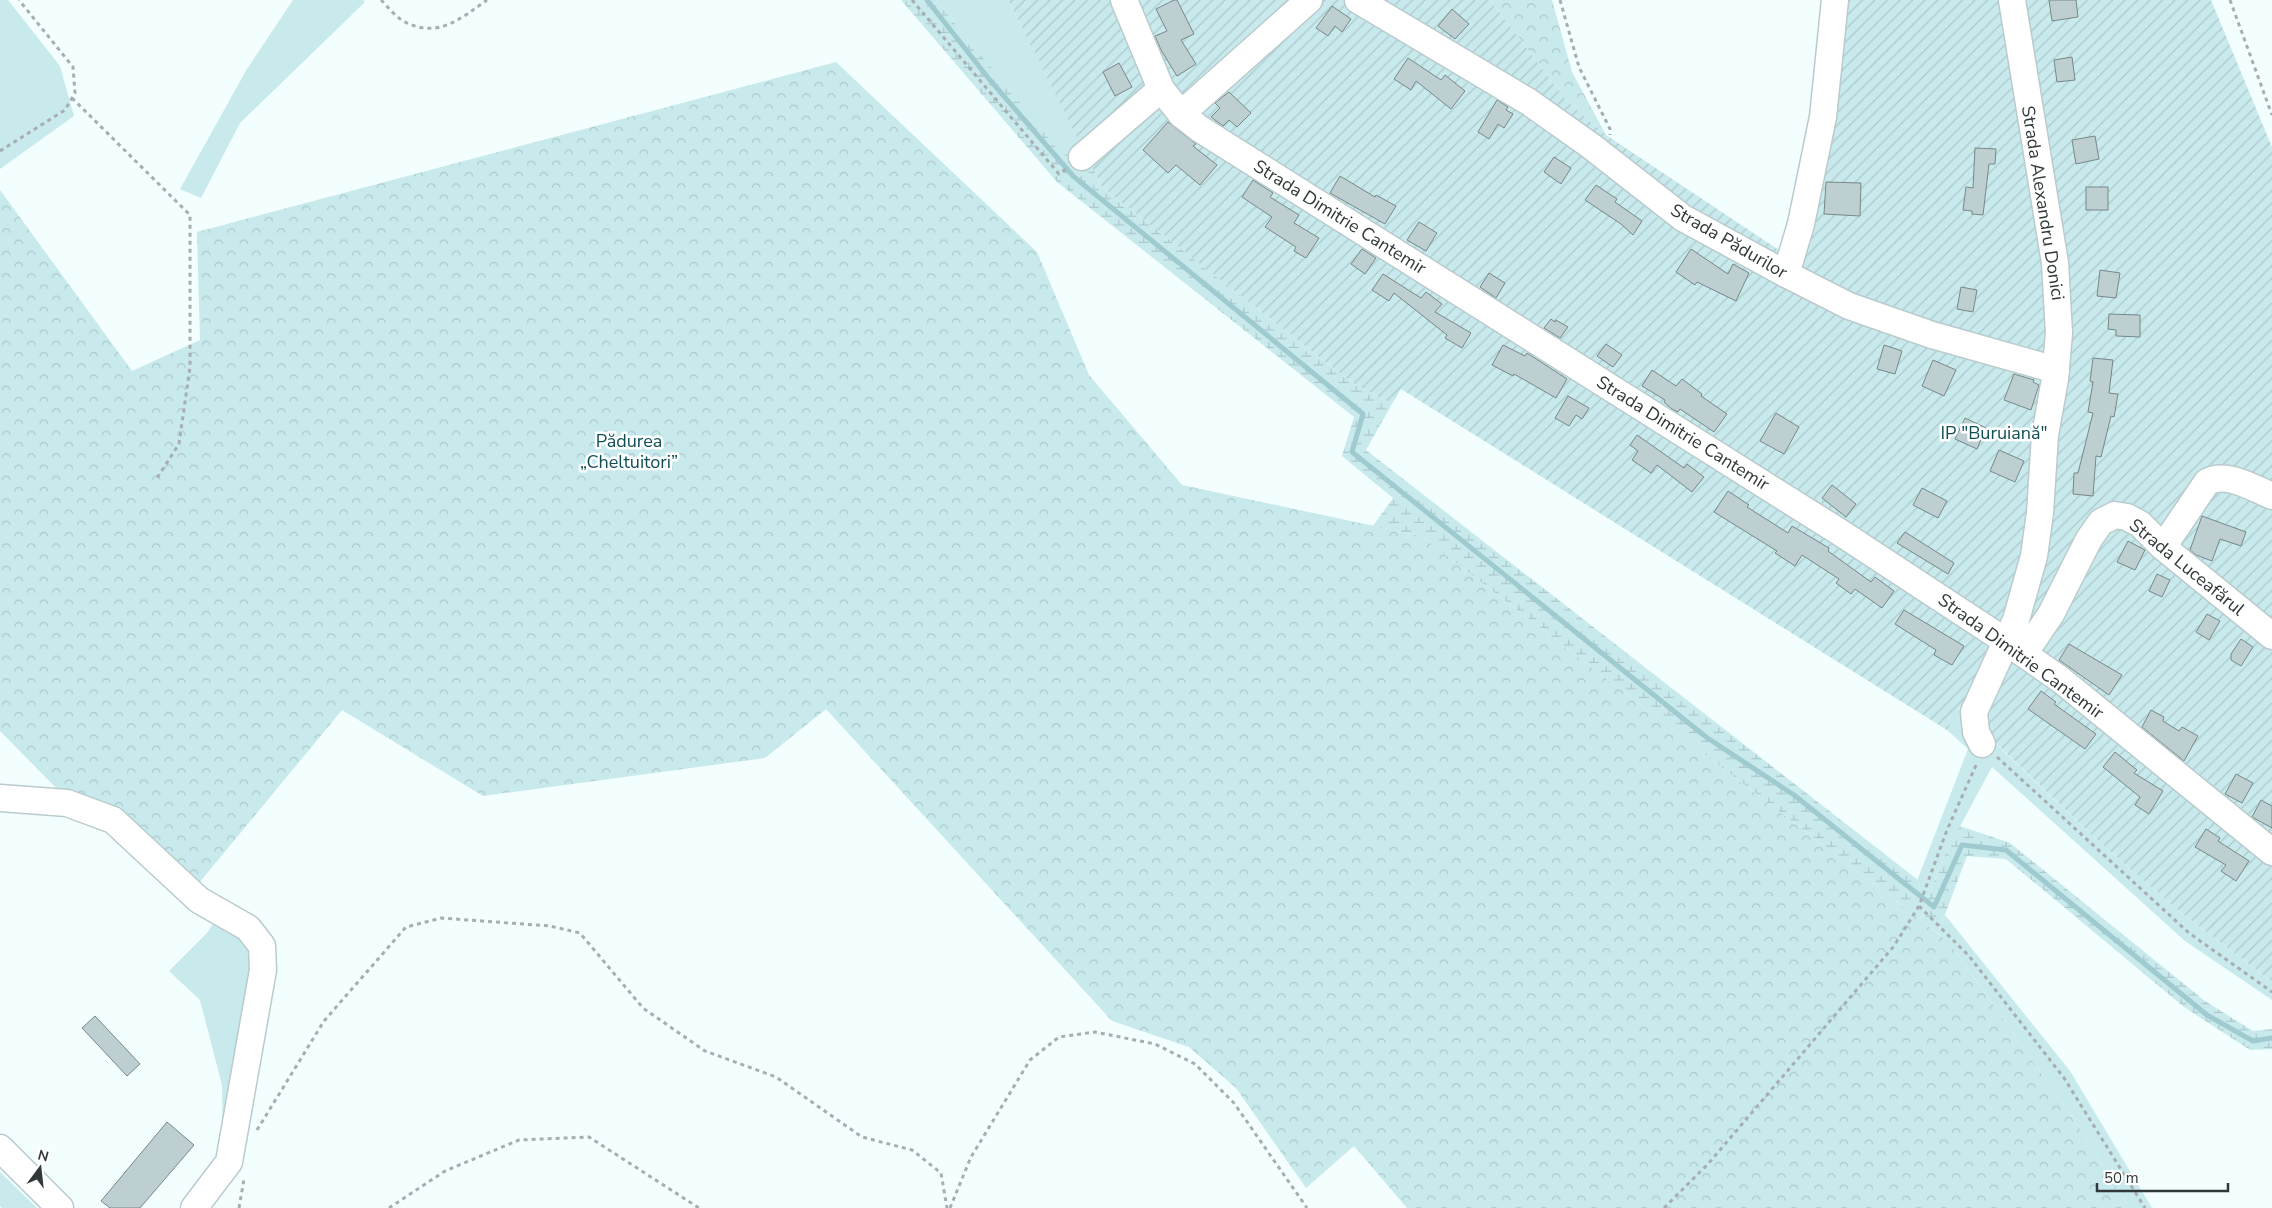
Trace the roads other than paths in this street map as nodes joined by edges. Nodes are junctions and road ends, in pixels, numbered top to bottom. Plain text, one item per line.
1 (1124, 0) edge
2 (1309, 0) edge
3 (1358, 0) edge
4 (1835, 0) edge
5 (2012, 0) edge
6 (1161, 89) junction
7 (1181, 114) junction
8 (1082, 157) dead end
9 (1786, 274) junction
10 (2056, 370) junction
11 (2272, 496) edge
12 (2163, 547) junction
13 (2272, 636) edge
14 (2015, 648) junction
15 (1982, 744) road end
16 (0, 798) edge
17 (2272, 852) edge
18 (0, 1148) edge
19 (60, 1208) edge
20 (194, 1208) edge

1 - 6 street, Strada Dimitrie Cantemir
2 - 7 street
3 - 9 street, Strada Pădurilor
4 - 9 street
5 - 10 street, Strada Alexandru Donici
6 - 7 street, Strada Dimitrie Cantemir
6 - 8 street
7 - 14 street, Strada Dimitrie Cantemir
9 - 10 street, Strada Pădurilor
10 - 14 street, Strada Alexandru Donici
11 - 12 street
12 - 13 street, Strada Luceafărul
12 - 14 street, Strada Luceafărul
14 - 15 street
14 - 17 street, Strada Dimitrie Cantemir
16 - 20 street
18 - 19 street

